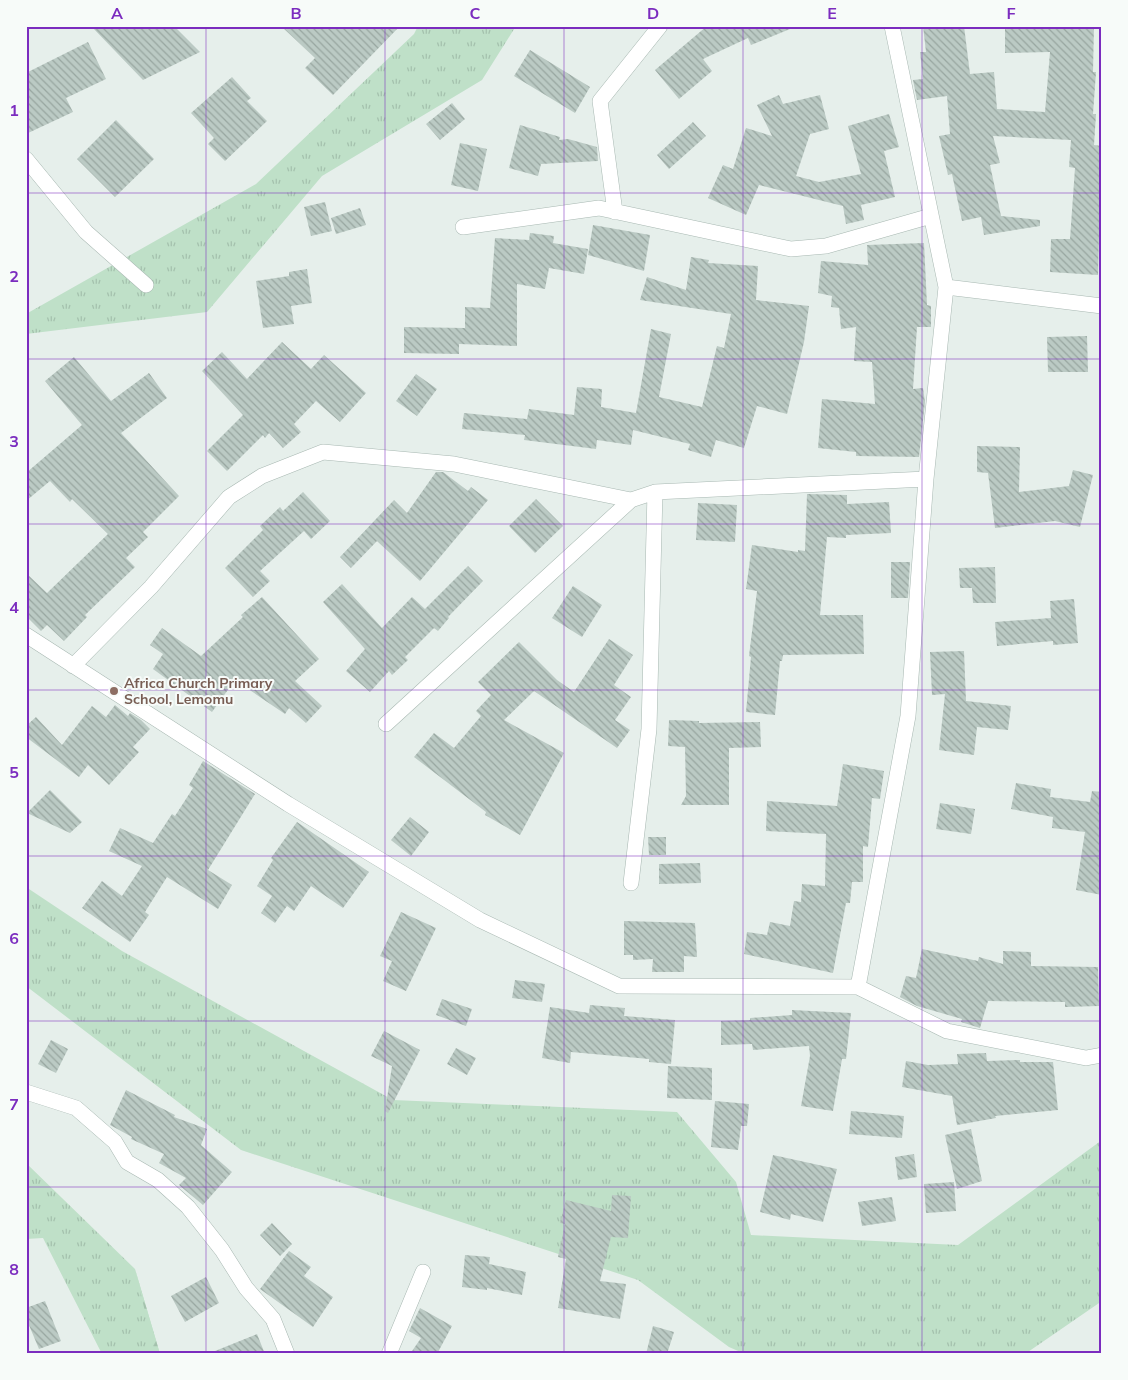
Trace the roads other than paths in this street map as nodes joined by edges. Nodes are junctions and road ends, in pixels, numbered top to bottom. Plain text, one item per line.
1 (660, 26) edge
2 (892, 26) edge
3 (26, 159) edge
4 (615, 212) junction
5 (931, 216) junction
6 (463, 227) dead end
7 (146, 285) dead end
8 (946, 287) junction
9 (1102, 306) edge
10 (926, 478) junction
11 (655, 492) junction
12 (631, 500) junction
13 (26, 635) edge
14 (72, 666) junction
15 (386, 724) dead end
16 (631, 883) dead end
17 (858, 987) junction
18 (1102, 1055) edge
19 (26, 1092) edge
20 (422, 1272) dead end
21 (288, 1354) edge
22 (389, 1354) edge

1 - 4 street
2 - 5 street
3 - 7 street
4 - 5 street
4 - 6 street
5 - 8 street
8 - 9 street
8 - 10 street
10 - 11 street
10 - 17 street
11 - 12 street
11 - 16 street
12 - 14 street
12 - 15 street
13 - 14 street
14 - 17 street
17 - 18 street
19 - 21 street
20 - 22 street

